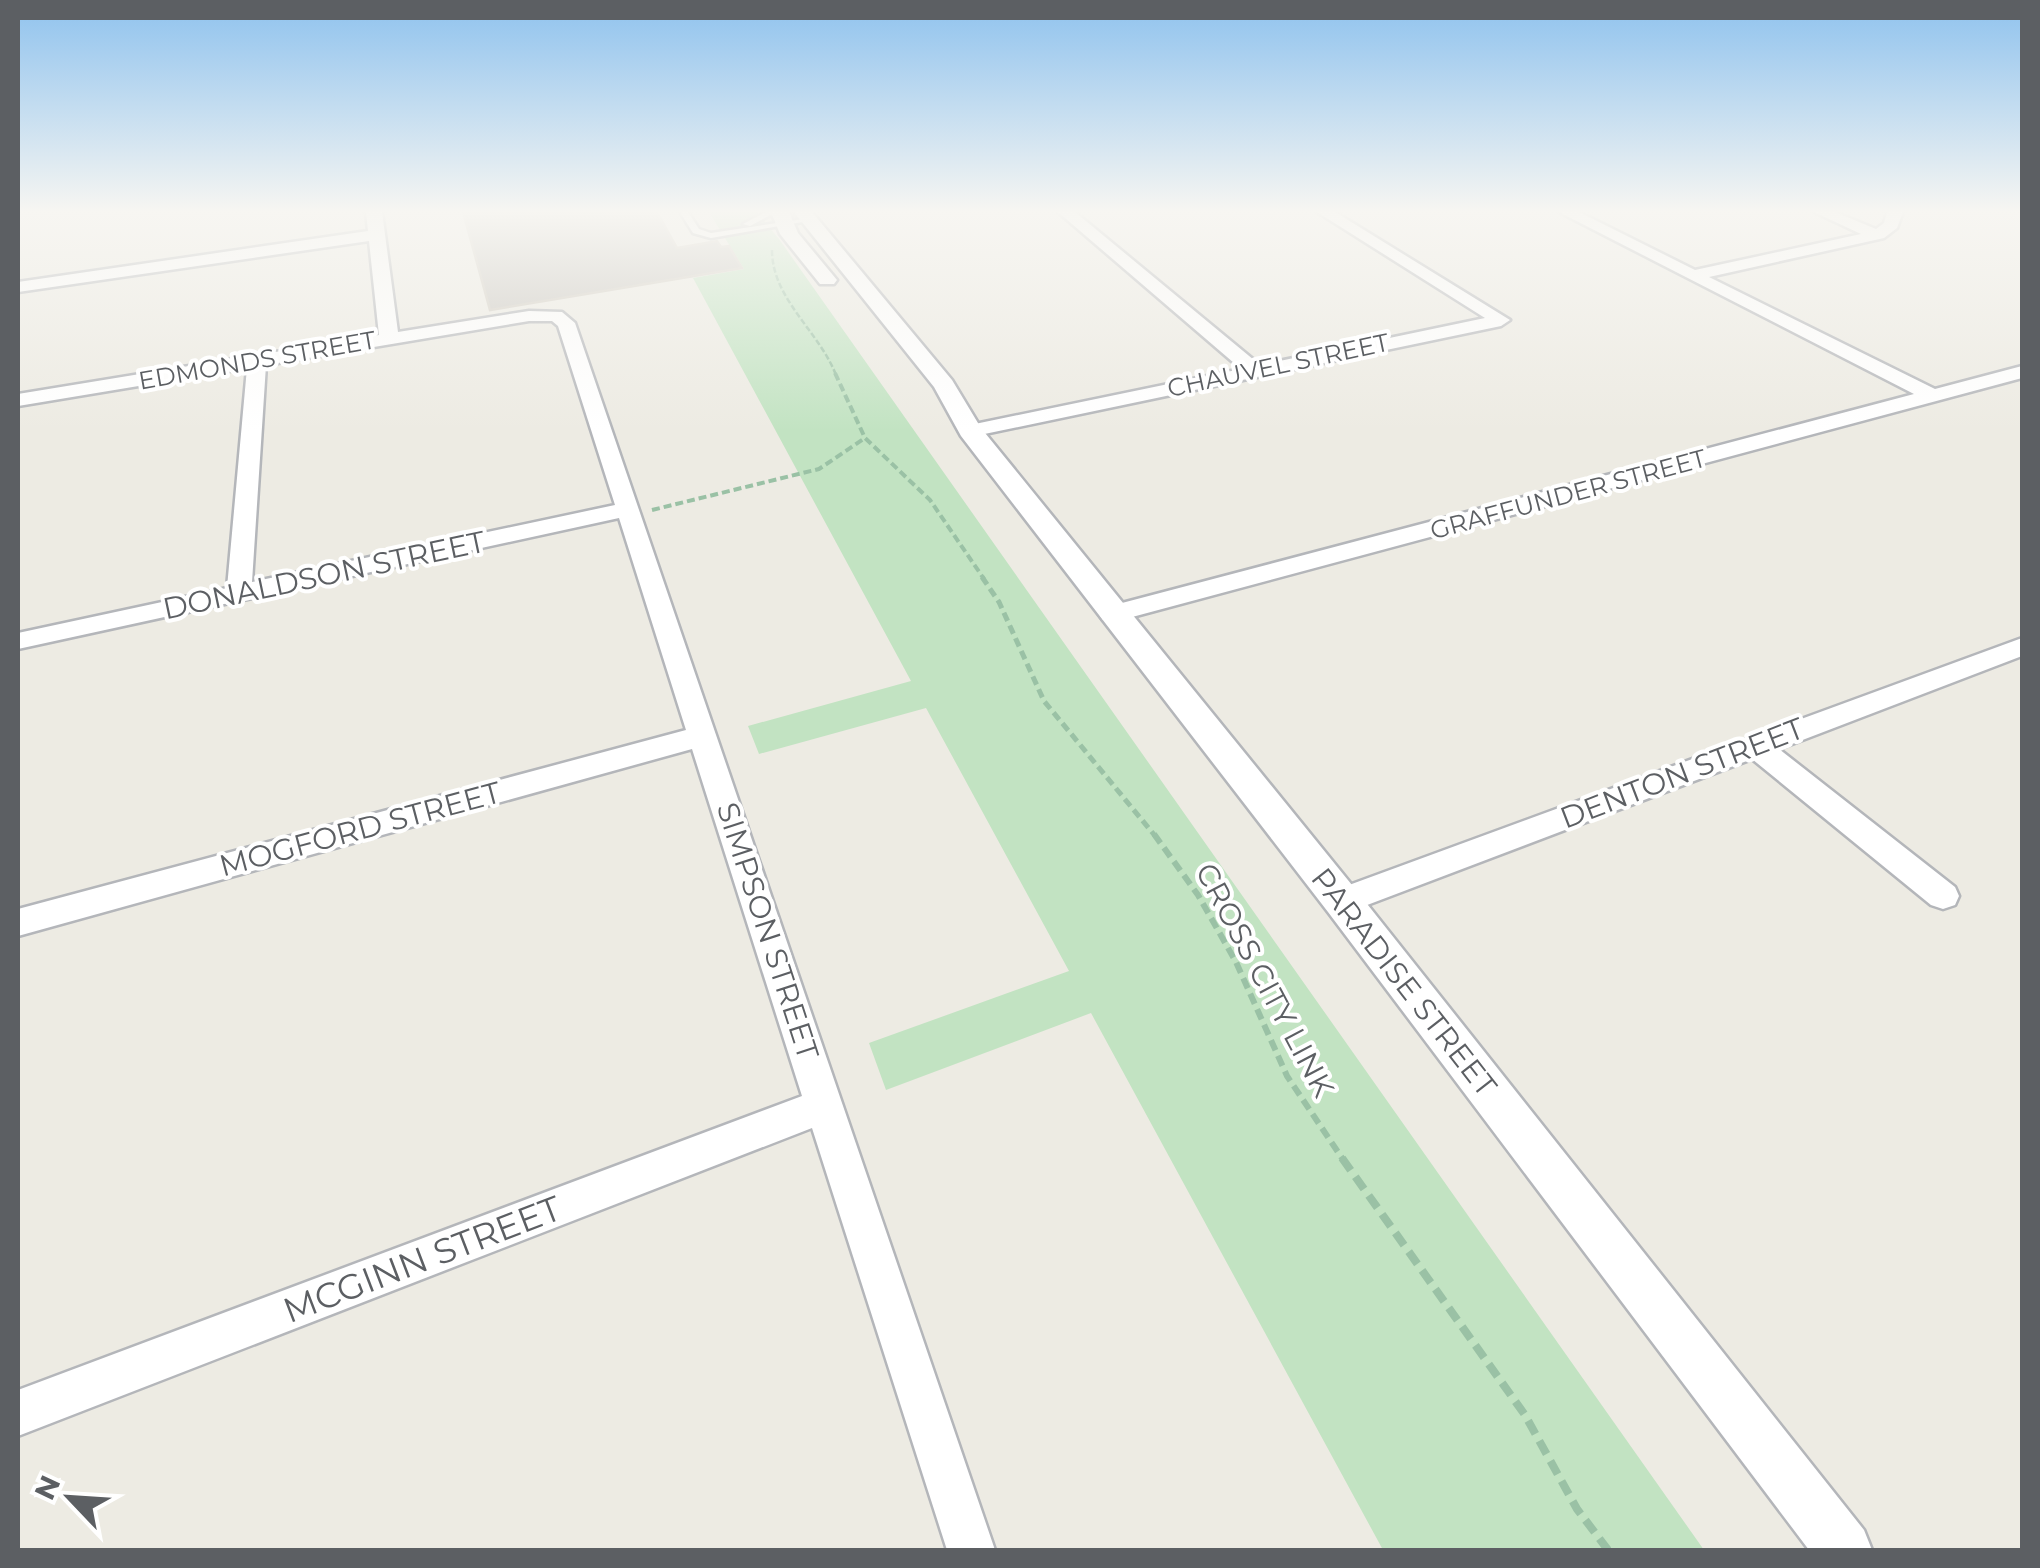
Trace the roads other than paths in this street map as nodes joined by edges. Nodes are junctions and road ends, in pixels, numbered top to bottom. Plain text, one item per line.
1 (382, 285) edge
2 (832, 285) edge
3 (849, 285) edge
4 (1153, 285) edge
5 (1444, 285) edge
6 (1714, 285) edge
7 (848, 304) dead end
8 (556, 316) joint
9 (871, 331) dead end
10 (389, 337) junction
11 (257, 361) junction
12 (1253, 369) junction
13 (2022, 372) edge
14 (1935, 396) junction
15 (18, 400) edge
16 (965, 423) junction
17 (630, 509) junction
18 (239, 594) junction
19 (1112, 614) junction
20 (18, 641) edge
21 (2022, 646) edge
22 (703, 736) junction
23 (1754, 745) junction
24 (1943, 896) dead end
25 (1342, 901) junction
26 (18, 923) edge
27 (826, 1105) junction
28 (18, 1413) edge
29 (970, 1550) edge
30 (1844, 1550) edge

1 - 10 street
2 - 7 street
3 - 16 street, PARADISE STREET
4 - 12 street
5 - 12 street, CHAUVEL STREET
6 - 14 street
8 - 10 street, EDMONDS STREET
8 - 17 street, SIMPSON STREET
9 - 16 street, PARADISE STREET
10 - 11 street, EDMONDS STREET
11 - 15 street, EDMONDS STREET
11 - 18 street
12 - 16 street, CHAUVEL STREET
13 - 14 street, GRAFFUNDER STREET
14 - 19 street, GRAFFUNDER STREET
16 - 19 street, PARADISE STREET
17 - 18 street, DONALDSON STREET
17 - 22 street, SIMPSON STREET
18 - 20 street, DONALDSON STREET
19 - 25 street, PARADISE STREET
21 - 23 street, DENTON STREET
22 - 26 street, MOGFORD STREET
22 - 27 street, SIMPSON STREET
23 - 24 street
23 - 25 street, DENTON STREET
25 - 30 street, PARADISE STREET
27 - 28 street, MCGINN STREET
27 - 29 street, SIMPSON STREET

